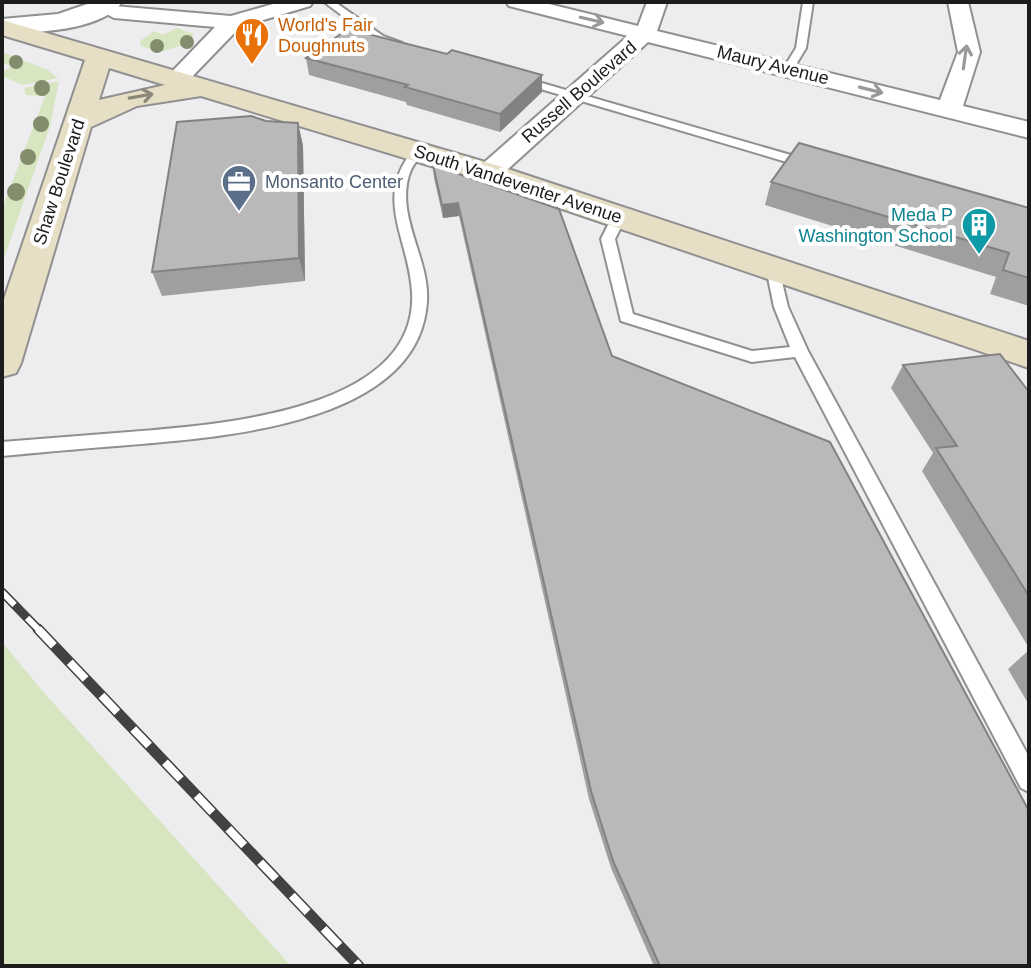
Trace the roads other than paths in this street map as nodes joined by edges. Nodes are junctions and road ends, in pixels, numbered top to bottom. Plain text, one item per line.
1 (303, 2) edge
2 (329, 2) edge
3 (516, 2) edge
4 (657, 2) edge
5 (808, 2) edge
6 (958, 2) edge
7 (114, 5) edge
8 (232, 22) junction
9 (2, 27) edge
10 (646, 32) junction
11 (409, 47) edge
12 (99, 57) junction
13 (788, 69) junction
14 (513, 78) edge
15 (177, 79) junction
16 (209, 89) junction
17 (573, 96) junction
18 (949, 110) junction
19 (78, 123) junction
20 (1029, 130) edge
21 (419, 151) junction
22 (831, 171) edge
23 (488, 173) junction
24 (619, 217) junction
25 (773, 268) junction
26 (800, 351) junction
27 (1029, 355) edge
28 (2, 363) edge
29 (2, 449) edge
30 (1029, 780) edge

1 - 8 street
2 - 11 lane
3 -> 10 street, Maury Avenue
4 - 10 street, Russell Boulevard
5 - 13 lane
18 -> 6 street
7 - 8 street
7 - 9 street
7 - 12 street, Shaw Boulevard
8 - 15 street
9 - 12 main road, South Vandeventer Avenue
10 - 13 street, Maury Avenue
10 - 17 street, Russell Boulevard
12 - 15 main road, South Vandeventer Avenue
12 - 19 main road, Shaw Boulevard
13 -> 18 street, Maury Avenue
14 - 17 lane
15 - 16 main road, South Vandeventer Avenue
19 -> 16 main road
16 - 21 main road, South Vandeventer Avenue
17 - 22 lane
17 - 23 street, Russell Boulevard
18 - 20 street, Maury Avenue
19 - 28 main road, Shaw Boulevard
21 - 23 main road, South Vandeventer Avenue
21 - 29 lane
23 - 24 main road, South Vandeventer Avenue
24 - 25 main road, South Vandeventer Avenue
24 - 26 lane
25 - 26 lane
25 - 27 main road, South Vandeventer Avenue
26 - 30 lane

